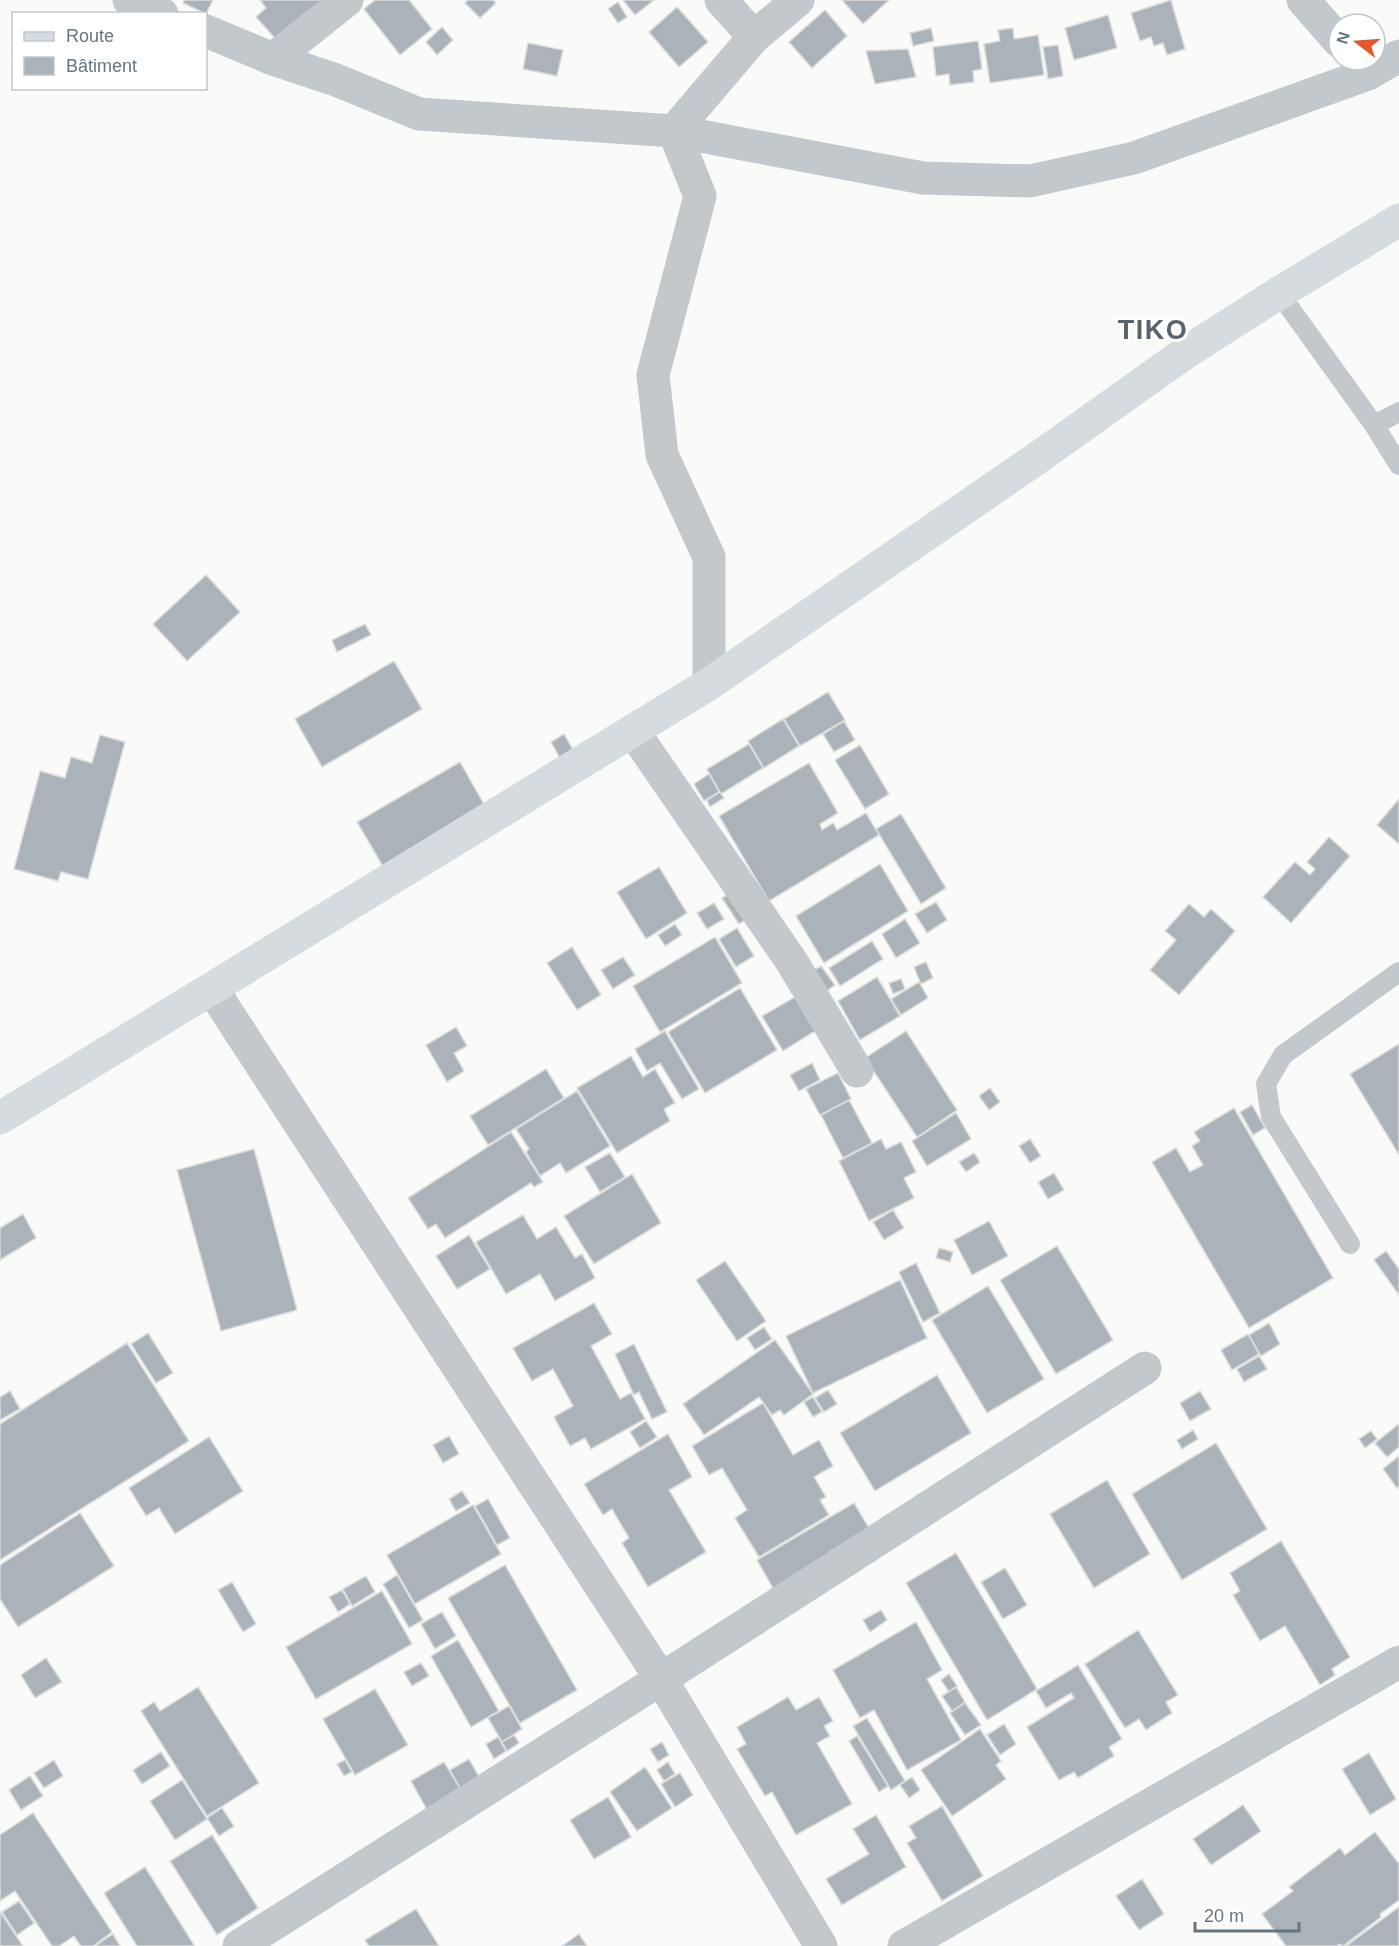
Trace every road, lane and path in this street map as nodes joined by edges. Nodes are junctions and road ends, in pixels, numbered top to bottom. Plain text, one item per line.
1 (129, 0) edge
2 (347, 0) edge
3 (721, 0) edge
4 (798, 0) edge
5 (1303, 0) edge
6 (157, 12) edge
7 (1327, 27) edge
8 (207, 31) edge
9 (754, 37) junction
10 (273, 59) junction
11 (1352, 72) edge
12 (674, 131) junction
13 (1399, 220) edge
14 (1279, 293) junction
15 (1399, 412) edge
16 (1374, 425) junction
17 (1399, 465) edge
18 (709, 684) junction
19 (633, 731) junction
20 (1399, 972) edge
21 (212, 989) junction
22 (857, 1071) dead end
23 (0, 1118) edge
24 (1350, 1244) dead end
25 (1145, 1368) dead end
26 (1399, 1662) edge
27 (661, 1679) junction
28 (239, 1946) edge
29 (821, 1946) edge
30 (904, 1946) edge

1 - 6 street
2 - 10 street
3 - 9 street
4 - 9 street
5 - 7 street
8 - 10 street
9 - 12 street
10 - 12 street
11 - 12 street
12 - 18 street
13 - 14 street
14 - 16 lane
14 - 18 street
15 - 16 lane
16 - 17 lane
18 - 19 street
19 - 21 street
19 - 22 street
20 - 24 lane
21 - 23 street
21 - 27 street
25 - 27 street
26 - 30 street
27 - 28 street
27 - 29 street

